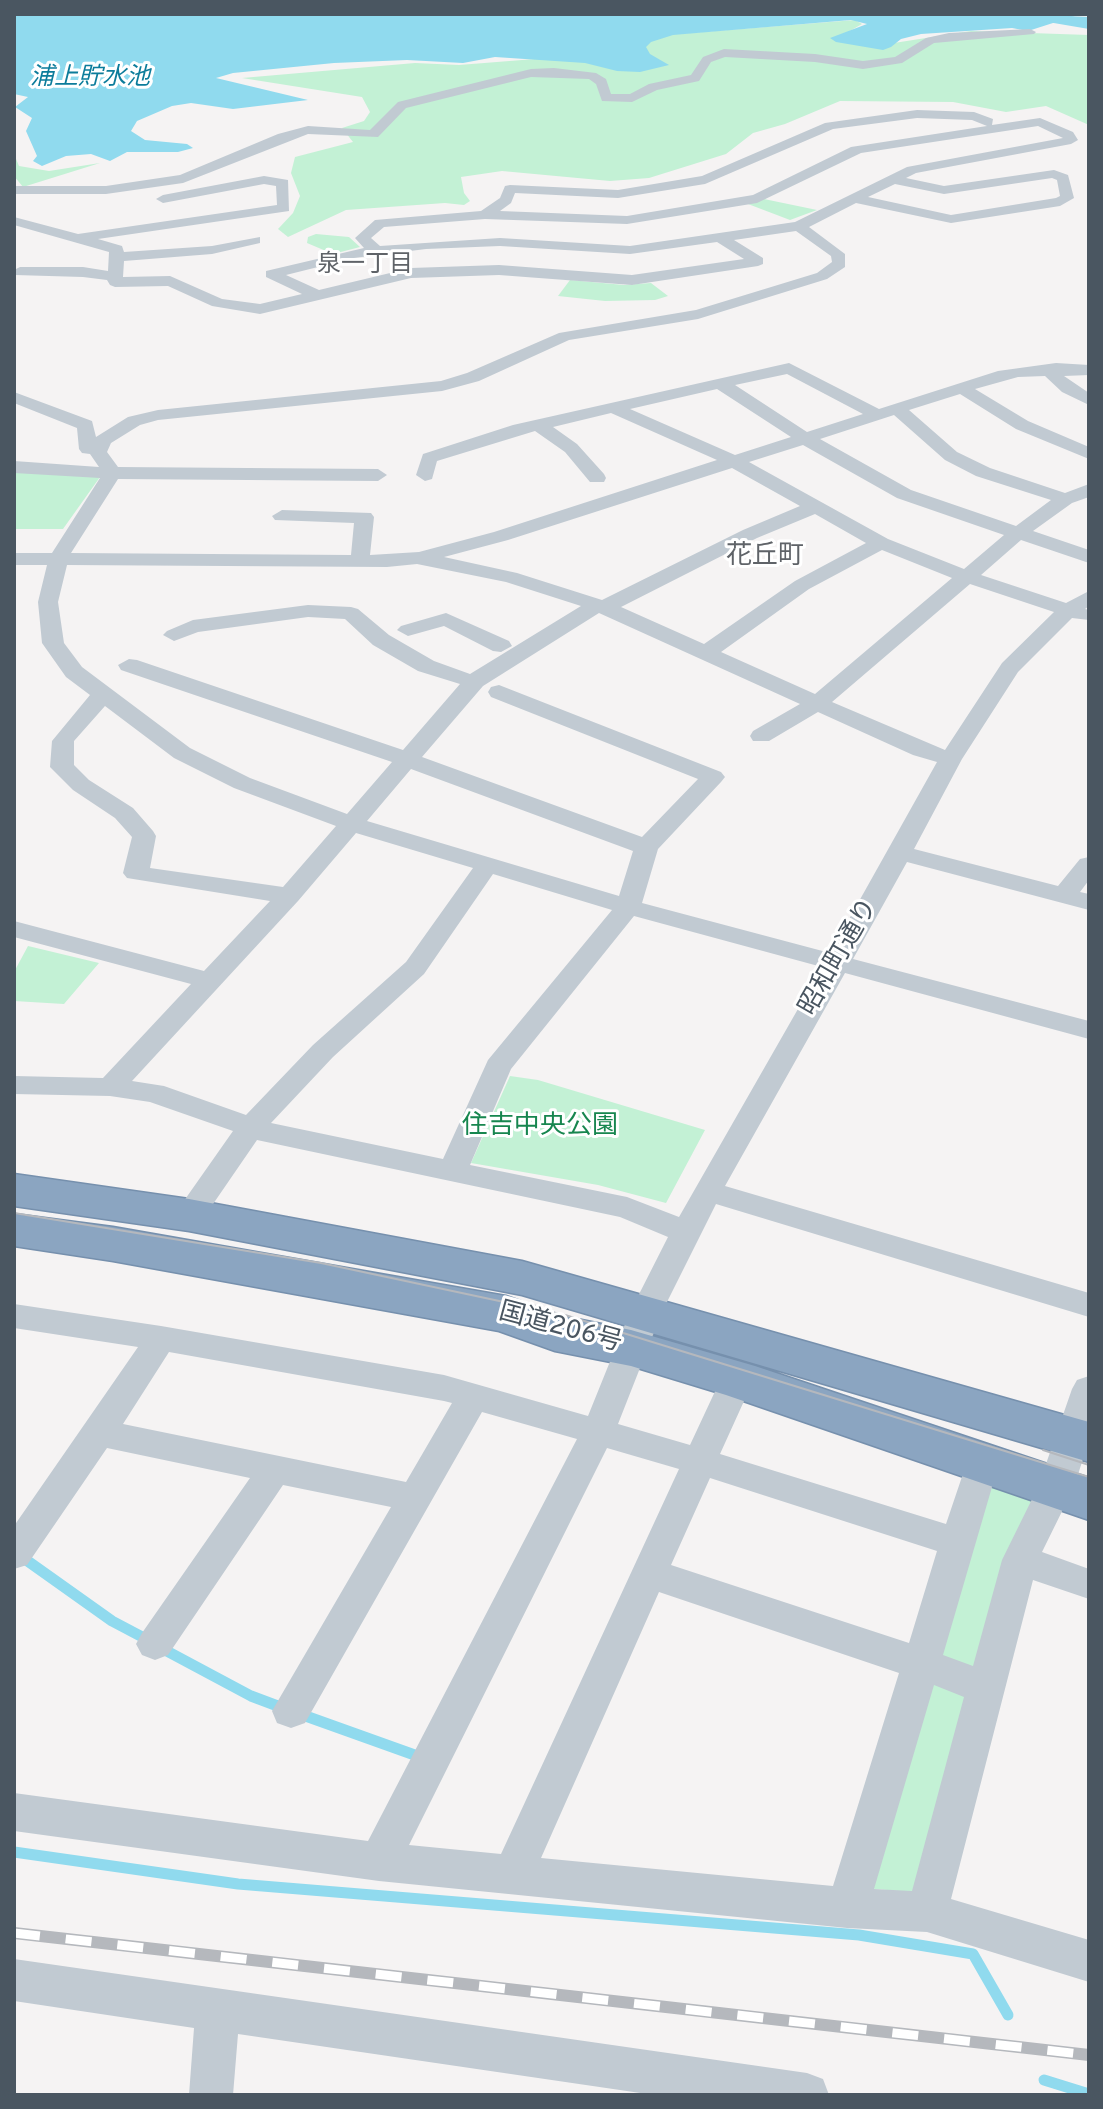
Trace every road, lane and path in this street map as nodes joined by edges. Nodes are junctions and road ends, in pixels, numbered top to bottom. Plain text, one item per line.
1 (1030, 32) dead end
2 (998, 127) junction
3 (891, 179) junction
4 (14, 190) edge
5 (852, 198) junction
6 (151, 201) dead end
7 (48, 213) dead end
8 (485, 215) junction
9 (18, 221) edge
10 (799, 226) junction
11 (719, 237) junction
12 (74, 239) junction
13 (255, 240) dead end
14 (375, 250) junction
15 (118, 257) junction
16 (20, 272) dead end
17 (115, 277) junction
18 (318, 296) junction
19 (1089, 352) edge
20 (1089, 370) edge
21 (1049, 371) junction
22 (721, 384) junction
23 (962, 388) junction
24 (14, 397) edge
25 (1089, 400) edge
26 (613, 408) junction
27 (897, 409) junction
28 (878, 415) junction
29 (537, 424) junction
30 (806, 439) junction
31 (88, 449) dead end
32 (1089, 454) edge
33 (736, 462) junction
34 (14, 467) edge
35 (112, 473) junction
36 (378, 475) dead end
37 (425, 475) dead end
38 (597, 478) dead end
39 (1089, 490) edge
40 (287, 496) junction
41 (1065, 499) junction
42 (814, 507) junction
43 (1017, 534) junction
44 (501, 536) junction
45 (881, 543) junction
46 (1089, 557) edge
47 (417, 558) junction
48 (14, 559) edge
49 (58, 559) junction
50 (263, 560) junction
51 (360, 561) junction
52 (964, 576) junction
53 (510, 577) junction
54 (600, 606) junction
55 (1082, 608) edge
56 (408, 630) dead end
57 (174, 635) dead end
58 (501, 646) dead end
59 (706, 653) junction
60 (129, 665) dead end
61 (462, 678) dead end
62 (499, 692) dead end
63 (102, 696) junction
64 (817, 703) junction
65 (761, 736) dead end
66 (950, 759) junction
67 (408, 760) junction
68 (352, 824) junction
69 (646, 847) junction
70 (900, 853) junction
71 (489, 863) junction
72 (1089, 864) edge
73 (289, 896) junction
74 (1077, 898) edge
75 (628, 907) junction
76 (16, 935) edge
77 (837, 965) junction
78 (211, 981) junction
79 (1089, 1030) edge
80 (14, 1085) edge
81 (110, 1087) junction
82 (251, 1127) junction
83 (452, 1172) junction
84 (14, 1190) edge
85 (707, 1191) junction
86 (189, 1215) junction
87 (14, 1230) edge
88 (685, 1232) junction
89 (1089, 1305) edge
90 (14, 1316) edge
91 (638, 1330) junction
92 (161, 1338) junction
93 (737, 1379) junction
94 (1089, 1389) edge
95 (474, 1396) junction
96 (599, 1430) junction
97 (99, 1433) junction
98 (1081, 1440) edge
99 (699, 1461) junction
100 (982, 1463) junction
101 (275, 1469) junction
102 (1072, 1493) edge
103 (415, 1498) junction
104 (957, 1542) junction
105 (14, 1553) edge
106 (1020, 1560) junction
107 (648, 1573) junction
108 (1089, 1584) edge
109 (155, 1644) dead end
110 (920, 1663) junction
111 (987, 1689) junction
112 (291, 1711) dead end
113 (14, 1812) edge
114 (379, 1862) junction
115 (513, 1874) junction
116 (847, 1908) junction
117 (927, 1912) junction
118 (1089, 1961) edge
119 (14, 1980) edge
120 (217, 2009) junction
121 (211, 2095) edge
122 (807, 2095) edge

1 - 4 street
2 - 3 street
2 - 8 street
2 - 8 street
3 - 5 street
3 - 5 street
5 - 10 street
6 - 12 street
7 - 9 street
8 - 14 street
9 - 12 street
10 - 11 street
10 - 35 street
11 - 14 street
11 - 18 street
12 - 15 street
13 - 15 street
14 - 18 street
15 - 17 street
16 - 17 street
17 - 18 street
19 - 21 street
20 - 21 street
21 - 23 street
21 - 25 street
22 - 26 street
22 - 28 street
22 - 30 street
23 - 27 street
23 - 32 street
24 - 31 street
26 - 29 street
26 - 33 street
27 - 28 street
27 - 41 street
28 - 30 street
29 - 37 street
29 - 38 street
30 - 33 street
30 - 43 street
33 - 42 street
33 - 44 street
34 - 35 street
35 - 40 street
35 - 49 street
36 - 40 street
39 - 41 street
40 - 50 street
40 - 51 street
41 - 43 street
42 - 45 street
42 - 54 street
43 - 46 street
43 - 52 street
44 - 47 street
44 - 53 street
45 - 52 street
45 - 59 street
47 - 51 street
47 - 53 street
48 - 49 street
49 - 50 street
49 - 63 street
50 - 51 street
52 - 55 street
52 - 64 street
53 - 54 street
54 - 59 street
54 - 67 street
55 - 66 street, 昭和町通り
56 - 58 street
57 - 61 street
59 - 64 street
60 - 67 street
62 - 69 street
63 - 68 street
63 - 73 street
64 - 65 street
64 - 66 street
66 - 70 street, 昭和町通り
67 - 68 street
67 - 69 street
68 - 71 street
68 - 73 street
69 - 75 street
70 - 74 street
70 - 77 street, 昭和町通り
71 - 75 street
71 - 82 street
72 - 74 street
73 - 78 street
75 - 77 street
75 - 83 street
76 - 78 street
77 - 79 street
77 - 85 street, 昭和町通り
78 - 81 street
80 - 81 street
81 - 82 street
82 - 83 street
82 - 86 street
83 - 88 street
84 - 86 highway, 国道206号
85 - 88 street, 昭和町通り
85 - 89 street
86 - 91 highway, 国道206号
87 - 91 highway, 国道206号
88 - 91 street, 昭和町通り
90 - 92 street
91 - 93 highway, 国道206号
91 - 96 street, 昭和町通り
91 - 98 highway, 国道206号
92 - 95 street
92 - 97 street
93 - 99 street
93 - 100 highway, 国道206号
94 - 98 street
95 - 96 street
95 - 103 street
96 - 99 street
96 - 114 street, 昭和町通り
97 - 101 street
97 - 105 street
98 - 102 street
99 - 104 street
99 - 107 street
100 - 102 highway, 国道206号
100 - 104 street
101 - 103 street
101 - 109 street
102 - 106 street
103 - 112 street
104 - 110 street
106 - 108 street
106 - 111 street
107 - 110 street
107 - 115 street
110 - 111 street
110 - 116 street
111 - 117 street
113 - 114 street
114 - 115 street
115 - 116 street
116 - 117 street
117 - 118 street
119 - 120 street
120 - 121 street
120 - 122 street

